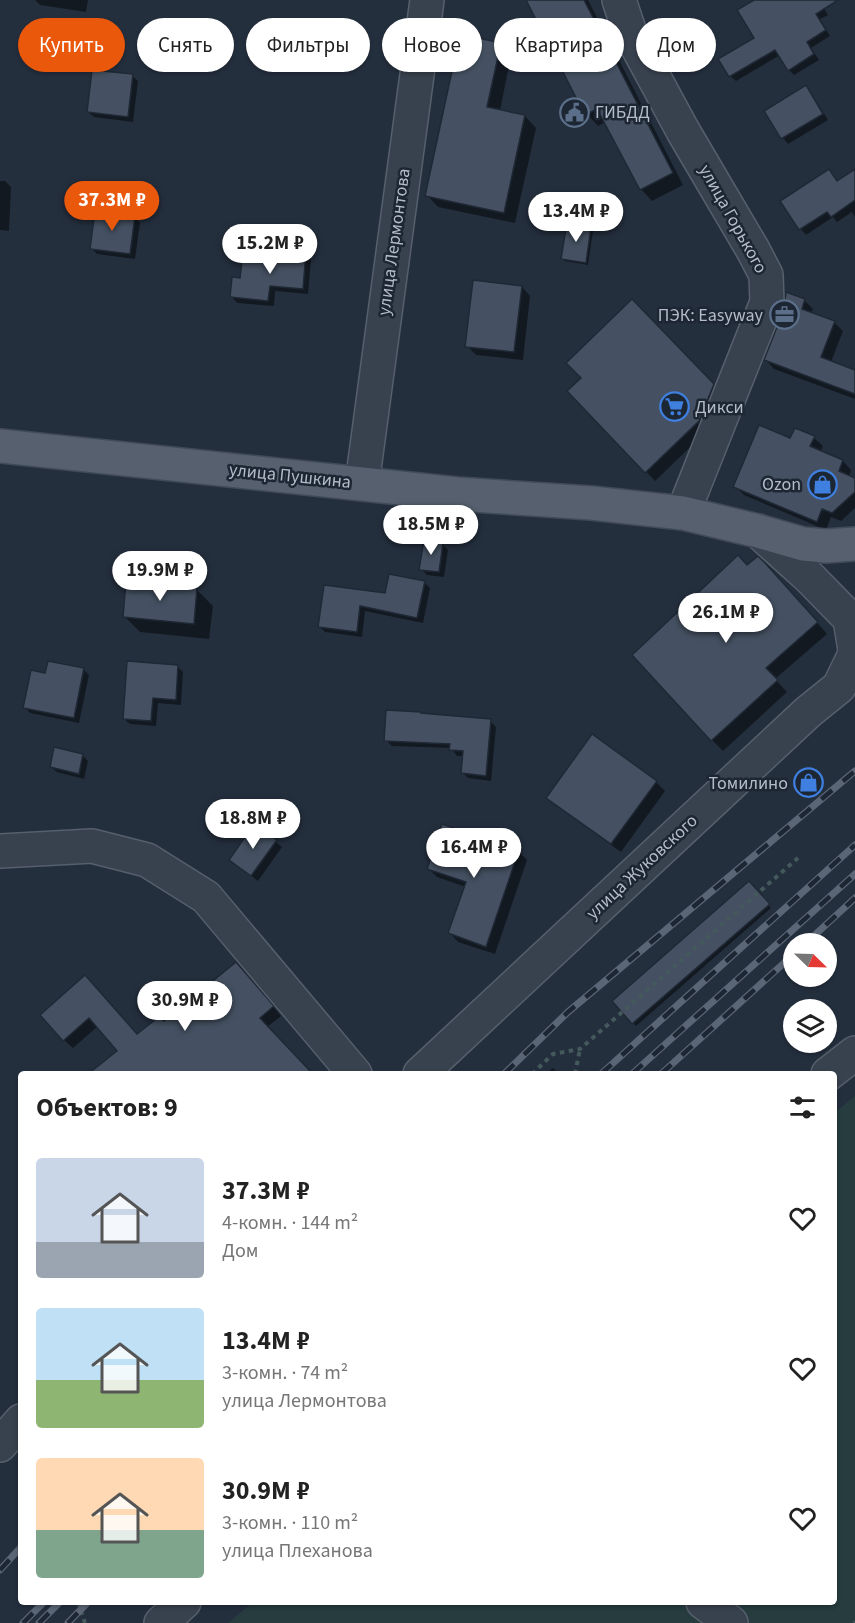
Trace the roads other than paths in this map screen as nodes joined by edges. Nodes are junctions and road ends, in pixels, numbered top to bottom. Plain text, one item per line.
1 (427, 0) edge
2 (619, 0) edge
3 (0, 446) edge
4 (362, 484) junction
5 (683, 513) junction
6 (758, 531) junction
7 (855, 544) edge
8 (855, 652) edge
9 (0, 851) edge
10 (855, 1053) edge
11 (352, 1071) edge
12 (423, 1071) edge
13 (832, 1071) edge
14 (18, 1424) edge
15 (0, 1444) edge
16 (181, 1605) edge
17 (708, 1605) edge
18 (161, 1623) edge
19 (731, 1623) edge

1 - 4 street, улица Лермонтова
2 - 5 street, улица Горького
3 - 4 main road, улица Пушкина
4 - 5 main road, улица Пушкина
5 - 6 main road, улица Пушкина
6 - 7 main road, улица Пушкина
6 - 8 street, улица Жуковского
8 - 12 street, улица Жуковского
9 - 11 street
10 - 13 street
14 - 15 street
16 - 18 street
17 - 19 street

